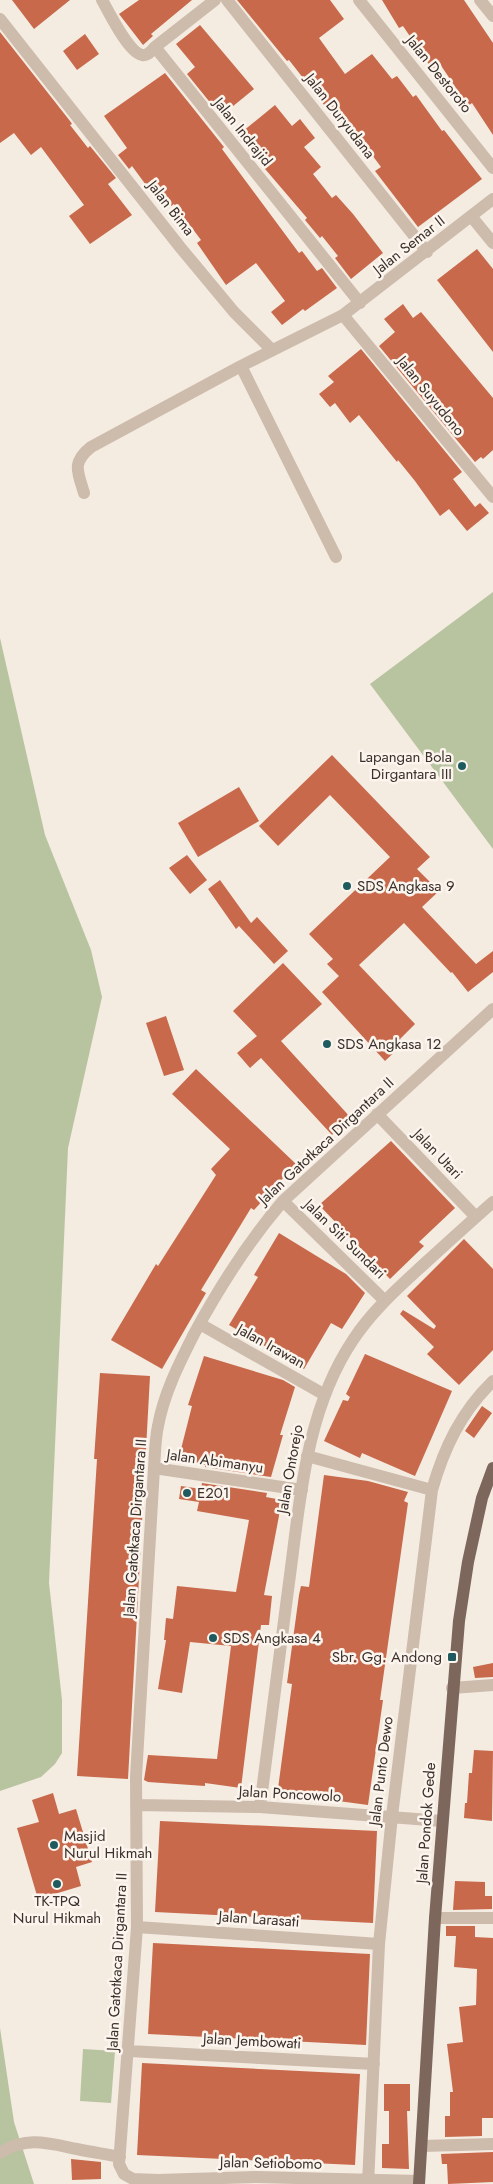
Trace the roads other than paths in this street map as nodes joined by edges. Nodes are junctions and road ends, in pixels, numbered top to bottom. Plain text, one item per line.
1 (102, 0) edge
2 (215, 0) edge
3 (227, 0) edge
4 (359, 0) edge
5 (480, 0) edge
6 (493, 16) edge
7 (0, 19) edge
8 (155, 47) junction
9 (493, 168) edge
10 (493, 199) edge
11 (472, 216) junction
12 (493, 243) edge
13 (427, 252) junction
14 (360, 303) junction
15 (343, 315) junction
16 (272, 350) junction
17 (241, 366) junction
18 (84, 493) dead end
19 (493, 497) edge
20 (336, 557) dead end
21 (493, 1010) edge
22 (377, 1114) junction
23 (283, 1201) junction
24 (493, 1202) edge
25 (476, 1217) junction
26 (384, 1300) junction
27 (200, 1324) junction
28 (493, 1381) edge
29 (325, 1395) junction
30 (307, 1456) junction
31 (154, 1468) junction
32 (493, 1468) edge
33 (302, 1490) junction
34 (432, 1490) junction
35 (493, 1685) edge
36 (452, 1688) junction
37 (137, 1805) junction
38 (260, 1808) junction
39 (392, 1816) junction
40 (442, 1821) junction
41 (435, 1918) junction
42 (493, 1918) edge
43 (137, 1927) junction
44 (380, 1944) junction
45 (129, 2051) junction
46 (374, 2064) junction
47 (493, 2144) edge
48 (422, 2146) junction
49 (0, 2153) edge
50 (120, 2157) junction
51 (124, 2174) joint
52 (368, 2182) edge
53 (419, 2183) edge

1 - 8 street
2 - 8 street
3 - 13 street, Jalan Duryudana
4 - 9 street, Jalan Destoroto
5 - 6 street
7 - 16 street, Jalan Bima
8 - 14 street, Jalan Indrajid
10 - 11 street, Jalan Semar II
11 - 12 street
11 - 13 street, Jalan Semar II
13 - 14 street, Jalan Semar II
14 - 15 street, Jalan Semar II
15 - 16 street
15 - 19 street, Jalan Suyudono
16 - 17 street
17 - 18 street
17 - 20 street
21 - 22 street, Jalan Gatotkaca Dirgantara II
22 - 23 street, Jalan Gatotkaca Dirgantara II
22 - 25 street, Jalan Utari
23 - 26 street, Jalan Siti Sundari
23 - 27 street, Jalan Gatotkaca Dirgantara II
24 - 25 street, Jalan Ontorejo
25 - 26 street, Jalan Ontorejo
26 - 29 street, Jalan Ontorejo
27 - 29 street, Jalan Irawan
27 - 31 street, Jalan Gatotkaca Dirgantara II
28 - 34 street, Jalan Punto Dewo
29 - 30 street, Jalan Ontorejo
30 - 33 street, Jalan Ontorejo
30 - 34 street
31 - 33 street, Jalan Abimanyu
31 - 37 street, Jalan Gatotkaca Dirgantara II
32 - 36 main road, Jalan Pondok Gede
33 - 38 street, Jalan Ontorejo
34 - 39 street, Jalan Punto Dewo
35 - 36 street
36 - 40 main road, Jalan Pondok Gede
37 - 38 street, Jalan Poncowolo
37 - 43 street, Jalan Gatotkaca Dirgantara II
38 - 39 street, Jalan Poncowolo
39 - 40 street, Jalan Poncowolo
39 - 44 street, Jalan Punto Dewo
40 - 41 main road, Jalan Pondok Gede
41 - 42 street
41 - 48 main road, Jalan Pondok Gede
43 - 44 street, Jalan Larasati
43 - 45 street, Jalan Gatotkaca Dirgantara II
44 - 46 street, Jalan Punto Dewo
45 - 46 street, Jalan Jembowati
45 - 50 street, Jalan Gatotkaca Dirgantara II
46 - 52 street, Jalan Punto Dewo
47 - 48 street
48 - 53 main road, Jalan Pondok Gede
49 - 50 street
50 - 51 street, Jalan Gatotkaca Dirgantara II
51 - 52 street, Jalan Setiobomo
52 - 53 street, Jalan Setiobomo

